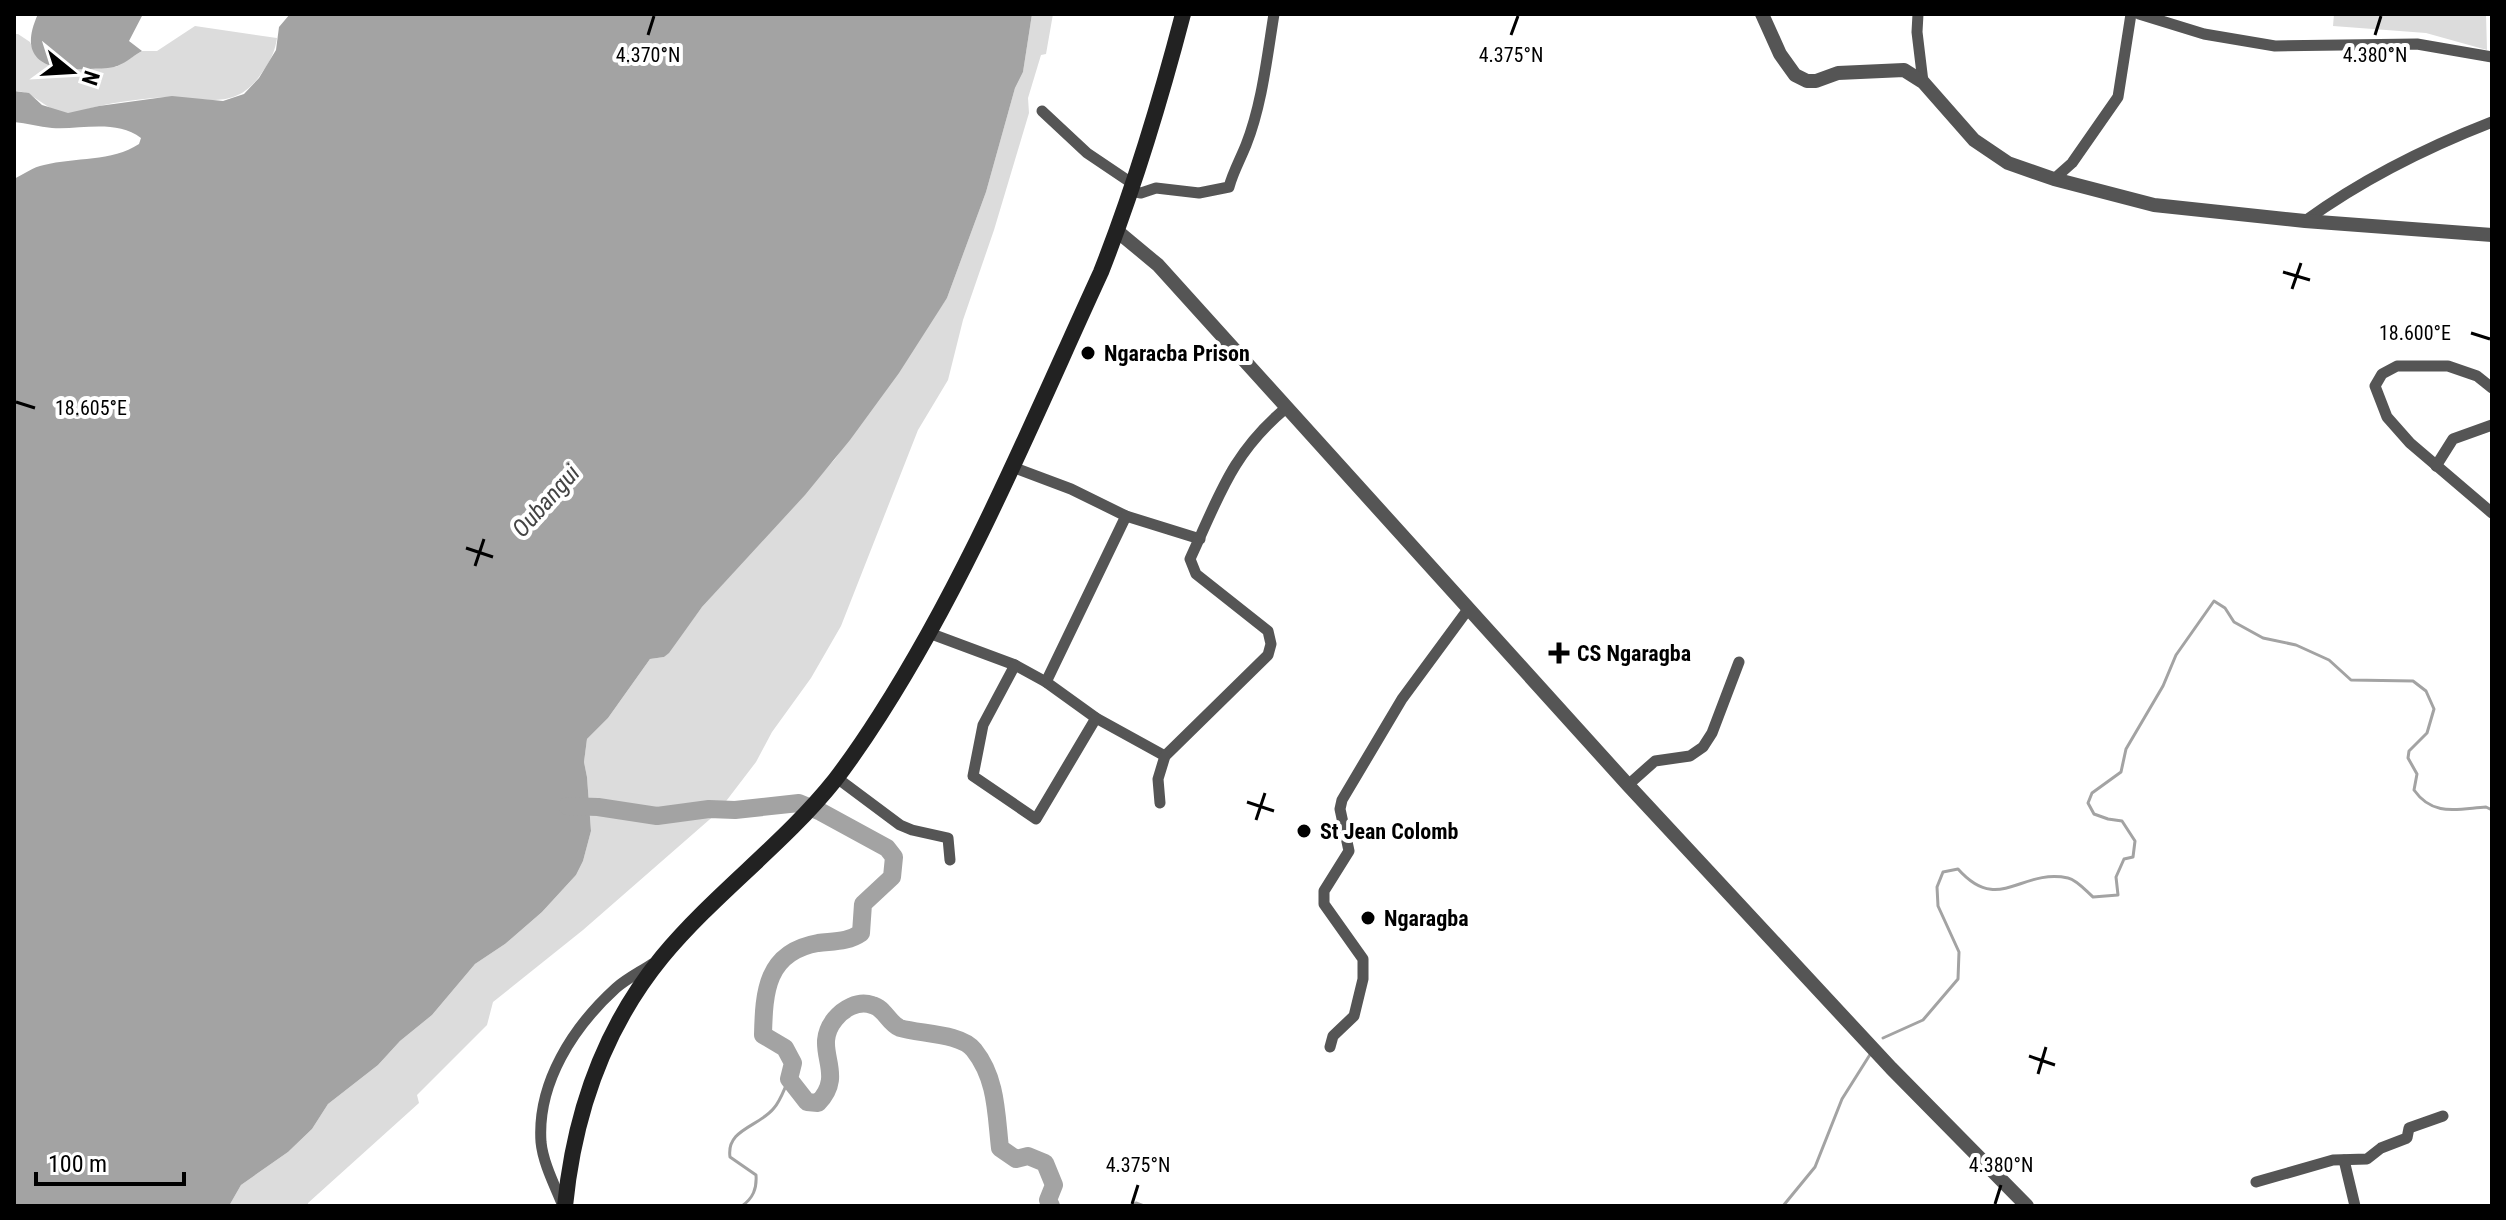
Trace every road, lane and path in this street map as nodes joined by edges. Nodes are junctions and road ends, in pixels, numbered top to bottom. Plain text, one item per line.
1 (1183, 14) edge
2 (1274, 14) edge
3 (1762, 14) edge
4 (1918, 14) edge
5 (2131, 14) edge
6 (2139, 14) edge
7 (2492, 57) edge
8 (1923, 82) junction
9 (1042, 111) dead end
10 (2492, 122) edge
11 (2054, 179) junction
12 (1132, 188) junction
13 (2305, 221) junction
14 (1117, 231) junction
15 (2492, 235) edge
16 (2492, 388) edge
17 (1286, 408) junction
18 (2492, 425) edge
19 (2436, 466) junction
20 (1012, 467) junction
21 (2492, 513) edge
22 (1126, 516) junction
23 (1200, 539) junction
24 (1469, 608) junction
25 (929, 633) junction
26 (1739, 662) dead end
27 (1015, 665) junction
28 (1046, 682) junction
29 (1096, 718) junction
30 (1165, 756) junction
31 (834, 780) junction
32 (1628, 785) junction
33 (1160, 803) dead end
34 (950, 860) dead end
35 (662, 957) junction
36 (1330, 1047) dead end
37 (2443, 1116) dead end
38 (2344, 1160) junction
39 (2256, 1182) dead end
40 (564, 1206) edge
41 (2027, 1206) edge
42 (2355, 1206) edge

1 - 12 main road
2 - 12 street
3 - 8 street
4 - 8 street
5 - 11 street
6 - 7 street
8 - 11 street
9 - 12 street
10 - 13 street
11 - 13 street
12 - 14 main road
13 - 15 street
14 - 17 street
14 - 20 main road
16 - 19 street
17 - 23 street
17 - 24 street
18 - 19 street
19 - 21 street
20 - 22 street
20 - 25 main road
22 - 23 street
22 - 28 street
23 - 30 street
24 - 32 street
24 - 36 street
25 - 27 street
25 - 31 main road
26 - 32 street
27 - 28 street
27 - 29 street
28 - 29 street
29 - 30 street
30 - 33 street
31 - 34 street
31 - 35 main road
32 - 41 street
35 - 40 main road
35 - 40 street
37 - 38 street
38 - 39 street
38 - 42 street

